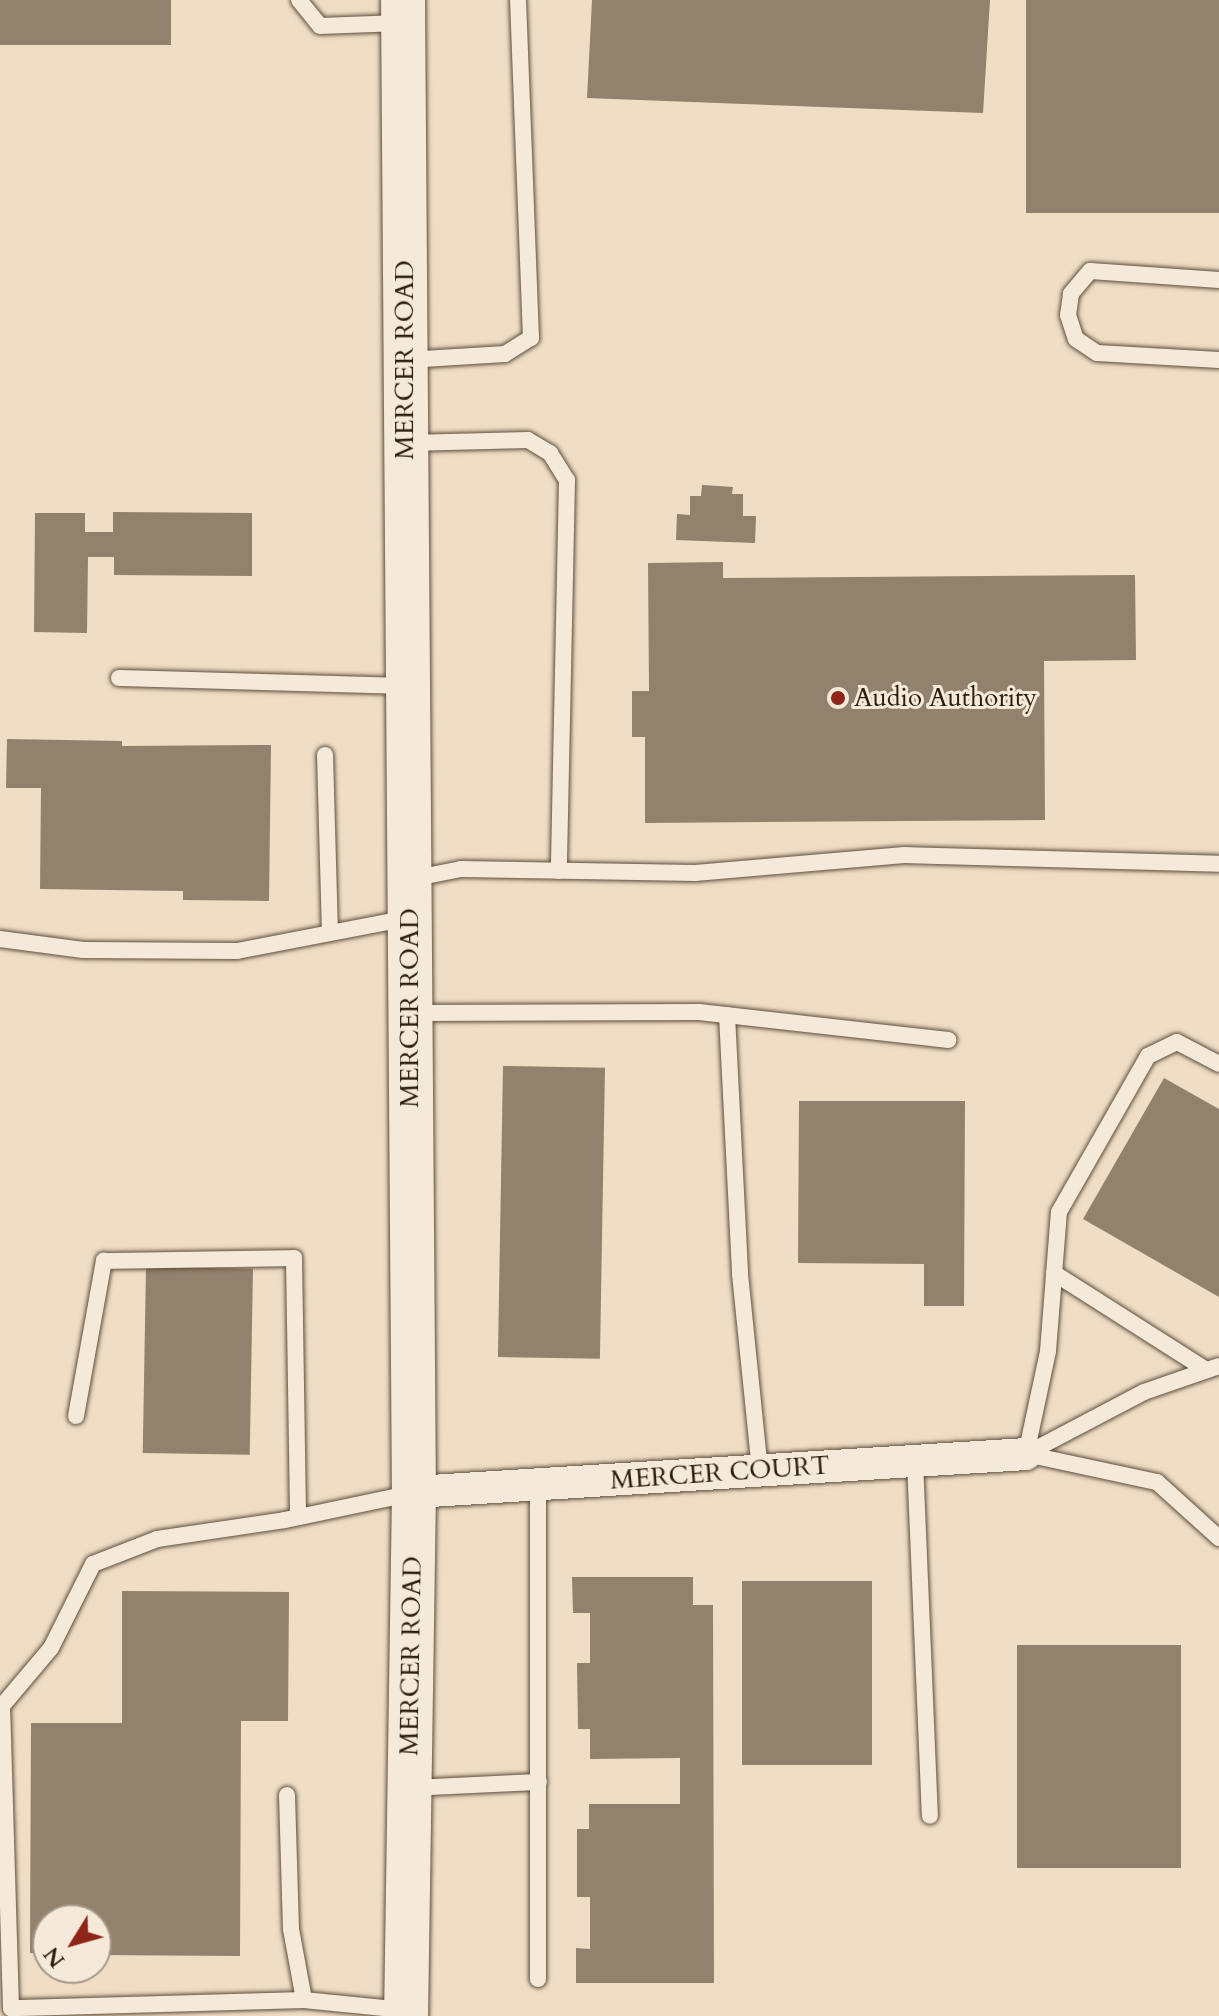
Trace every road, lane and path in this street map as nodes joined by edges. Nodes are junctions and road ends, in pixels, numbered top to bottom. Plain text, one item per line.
1 (299, 0) edge
2 (518, 0) edge
3 (403, 11) edge
4 (1219, 280) edge
5 (405, 360) junction
6 (1219, 360) edge
7 (406, 443) junction
8 (119, 678) dead end
9 (408, 686) junction
10 (325, 755) dead end
11 (1219, 864) edge
12 (559, 871) junction
13 (410, 899) junction
14 (330, 931) junction
15 (0, 939) edge
16 (410, 1012) junction
17 (727, 1015) junction
18 (948, 1040) dead end
19 (1219, 1064) edge
20 (1054, 1273) junction
21 (1212, 1368) edge
22 (76, 1416) dead end
23 (1026, 1454) junction
24 (915, 1461) junction
25 (760, 1471) junction
26 (538, 1485) junction
27 (414, 1492) junction
28 (298, 1517) junction
29 (1219, 1538) edge
30 (539, 1782) junction
31 (409, 1788) junction
32 (287, 1795) dead end
33 (930, 1816) dead end
34 (538, 1979) dead end
35 (304, 2000) junction
36 (406, 2013) edge

1 - 3 lane
2 - 5 lane
3 - 5 street, MERCER ROAD
4 - 6 lane
5 - 7 street, MERCER ROAD
7 - 9 street, MERCER ROAD
7 - 12 lane
8 - 9 lane
9 - 13 street, MERCER ROAD
10 - 14 lane
11 - 12 lane
12 - 13 lane
13 - 14 lane
13 - 16 street, MERCER ROAD
14 - 15 lane
16 - 17 lane
16 - 27 street, MERCER ROAD
17 - 18 lane
17 - 25 lane
19 - 20 lane
20 - 21 lane
20 - 23 lane
21 - 23 lane
22 - 28 lane
23 - 24 street, MERCER COURT
23 - 29 lane
24 - 25 street, MERCER COURT
24 - 33 lane
25 - 26 street, MERCER COURT
26 - 27 street, MERCER COURT
26 - 30 lane
27 - 28 lane
27 - 31 street, MERCER ROAD
28 - 35 lane
30 - 31 lane
30 - 34 lane
31 - 36 street, MERCER ROAD
32 - 35 lane
35 - 36 lane

